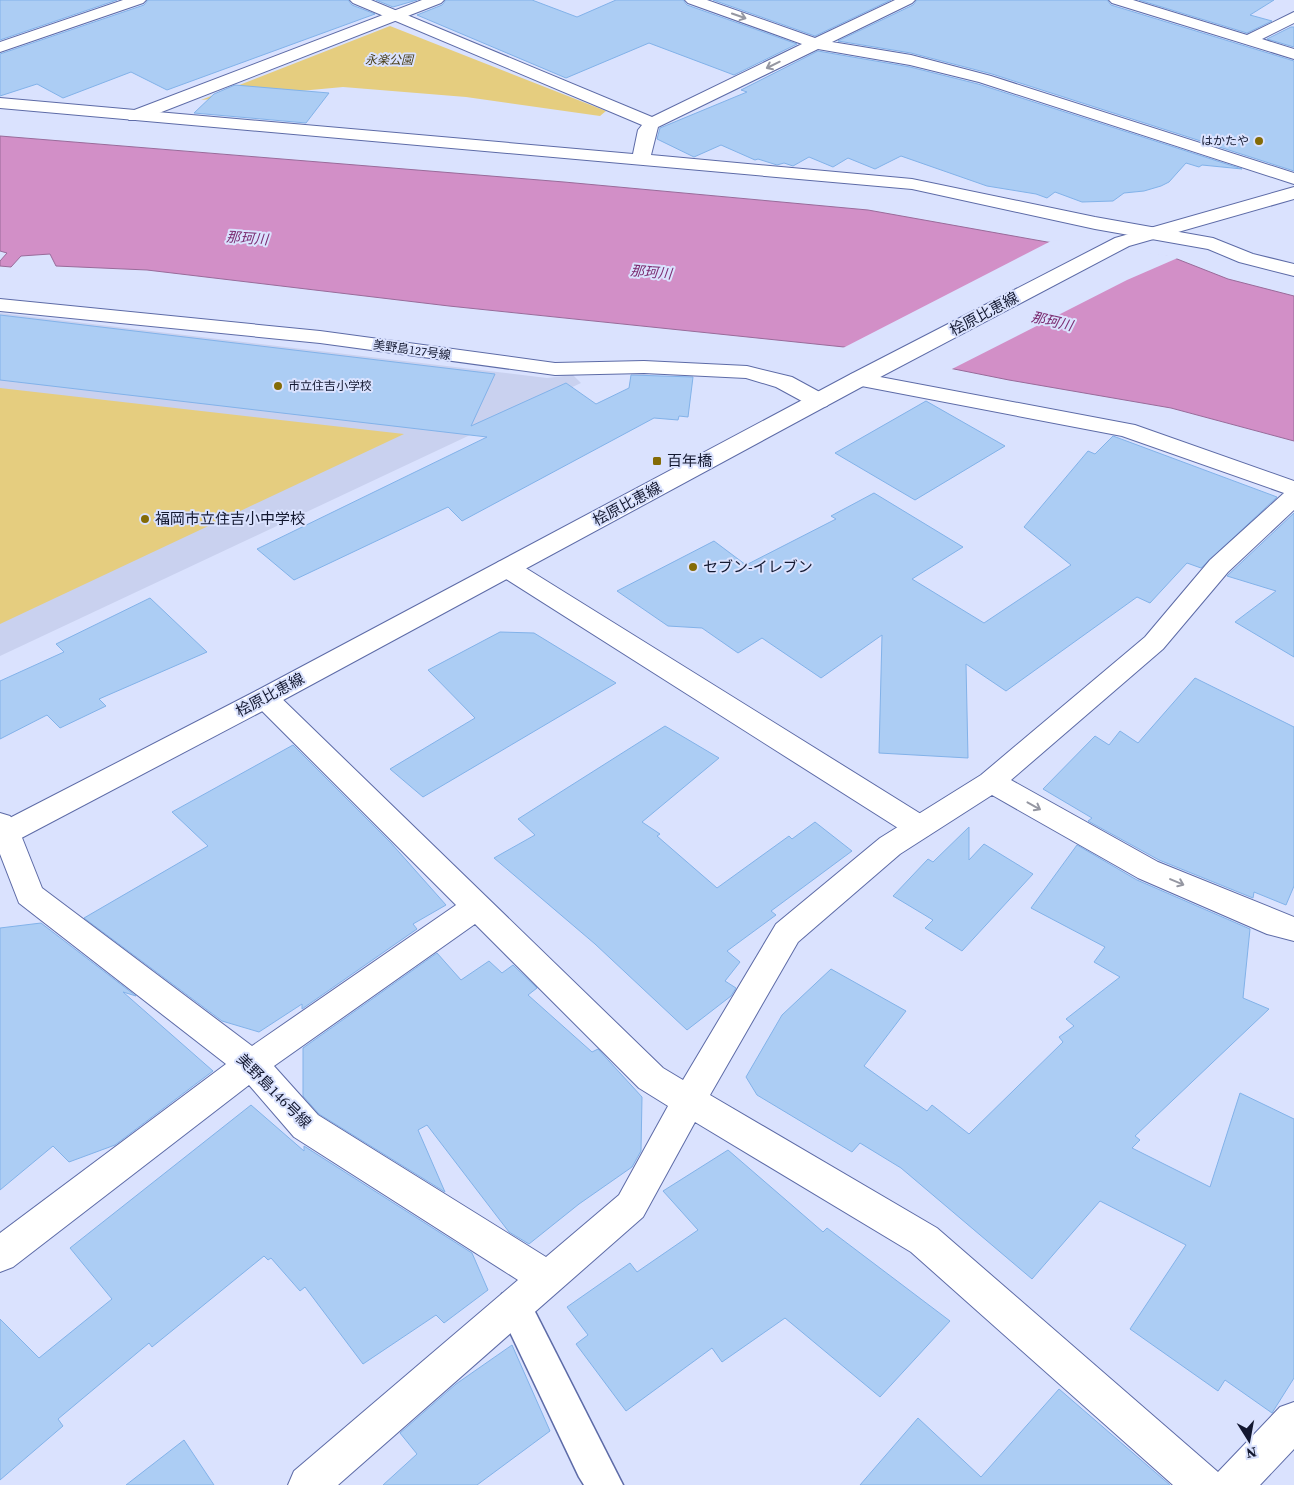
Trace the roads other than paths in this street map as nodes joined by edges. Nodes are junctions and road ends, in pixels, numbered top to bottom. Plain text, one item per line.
1 (138, 0) edge
2 (358, 0) edge
3 (436, 0) edge
4 (693, 0) edge
5 (907, 0) edge
6 (1117, 0) edge
7 (112, 3) edge
8 (397, 16) junction
9 (1294, 17) edge
10 (1248, 40) junction
11 (816, 44) junction
12 (0, 47) edge
13 (1294, 54) edge
14 (0, 104) edge
15 (135, 116) junction
16 (652, 124) junction
17 (641, 160) junction
18 (1294, 179) edge
19 (1294, 194) edge
20 (1149, 233) junction
21 (1294, 270) edge
22 (0, 305) edge
23 (859, 379) junction
24 (819, 401) junction
25 (1294, 488) edge
26 (1294, 496) edge
27 (507, 568) junction
28 (265, 698) junction
29 (992, 782) junction
30 (919, 827) junction
31 (2, 831) edge
32 (477, 906) junction
33 (1294, 930) edge
34 (252, 1064) junction
35 (690, 1100) junction
36 (0, 1255) edge
37 (546, 1277) junction
38 (514, 1305) junction
39 (1294, 1421) edge
40 (308, 1485) edge
41 (604, 1485) edge
42 (1203, 1485) edge
43 (1232, 1485) edge

1 - 7 street
2 - 8 street
3 - 8 street
4 -> 11 street
5 - 11 street
6 - 10 street
7 - 12 street
8 - 15 street
8 - 16 street
9 - 10 street
10 - 13 street
11 -> 16 street
11 - 18 street
14 - 15 street
15 - 17 street
16 - 17 street
17 - 20 street
19 - 20 street, 桧原比恵線
20 - 21 street
20 - 23 street, 桧原比恵線
22 - 24 street, 美野島127号線
23 - 24 street, 桧原比恵線
23 - 25 street
24 - 27 street, 桧原比恵線
26 - 29 street
27 - 28 street, 桧原比恵線
27 - 30 street
28 - 31 street, 桧原比恵線
28 - 32 street
29 - 30 street
29 -> 33 street
30 - 35 street
31 - 34 street, 美野島146号線
32 - 34 street
32 - 35 street
34 - 36 street
34 - 37 street, 美野島146号線
35 - 37 street
35 - 42 street
37 - 38 street
38 - 40 street
38 - 41 lane
39 - 43 street

